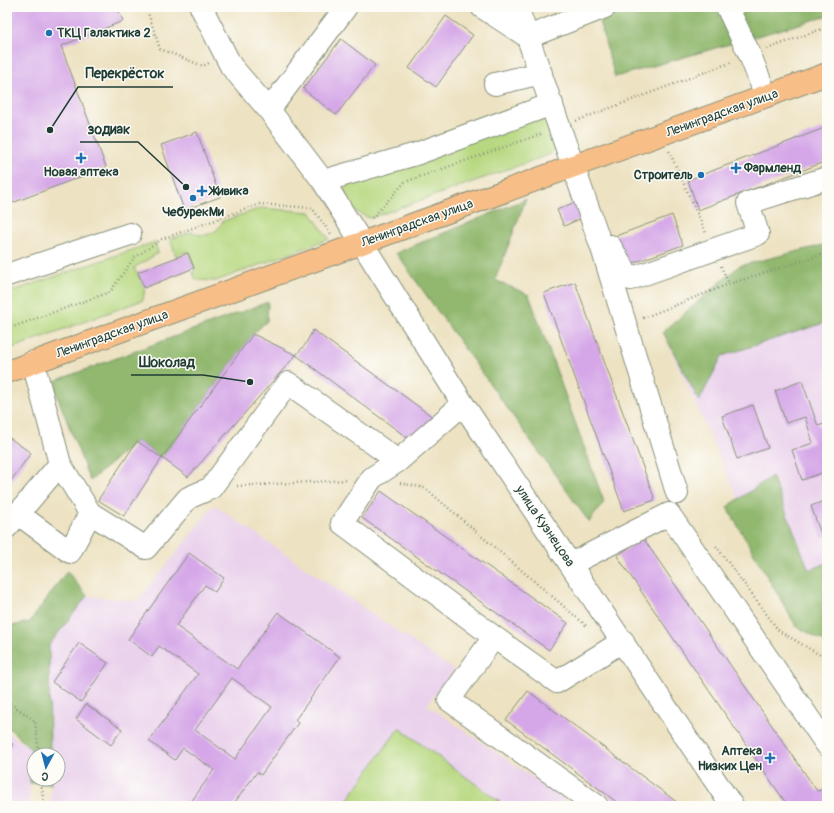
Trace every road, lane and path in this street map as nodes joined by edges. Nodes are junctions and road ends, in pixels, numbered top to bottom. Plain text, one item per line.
1 (146, 7) edge
2 (200, 7) edge
3 (346, 7) edge
4 (482, 7) edge
5 (517, 7) edge
6 (605, 7) edge
7 (727, 7) edge
8 (528, 37) junction
9 (226, 56) junction
10 (541, 73) junction
11 (827, 74) edge
12 (495, 84) dead end
13 (766, 96) junction
14 (552, 104) junction
15 (269, 110) junction
16 (661, 135) junction
17 (574, 166) junction
18 (827, 178) edge
19 (323, 181) junction
20 (130, 234) dead end
21 (362, 243) junction
22 (602, 248) junction
23 (714, 250) junction
24 (827, 253) edge
25 (7, 276) edge
26 (729, 284) junction
27 (638, 320) dead end
28 (34, 362) junction
29 (7, 372) edge
30 (463, 404) junction
31 (398, 461) junction
32 (60, 464) junction
33 (372, 478) junction
34 (211, 488) junction
35 (677, 493) dead end
36 (90, 513) junction
37 (12, 520) edge
38 (714, 543) dead end
39 (571, 564) junction
40 (494, 637) junction
41 (618, 644) junction
42 (827, 659) edge
43 (7, 701) edge
44 (827, 745) edge
45 (38, 747) edge
46 (42, 787) edge
47 (44, 806) edge
48 (597, 806) edge
49 (732, 806) edge

1 - 9 path
2 - 9 street, улица Кузнецова
3 - 15 street
4 - 8 street
5 - 8 street
6 - 8 street
7 - 13 street
8 - 10 street
9 - 15 street, улица Кузнецова
10 - 12 street
10 - 14 street
11 - 13 main road, Ленинградская улица
13 - 16 main road, Ленинградская улица
14 - 17 street
14 - 19 street
15 - 19 street, улица Кузнецова
16 - 17 main road, Ленинградская улица
16 - 23 path
17 - 21 main road, Ленинградская улица
17 - 22 street
18 - 23 street
19 - 21 street, улица Кузнецова
20 - 25 street
21 - 28 main road, Ленинградская улица
21 - 30 street, улица Кузнецова
22 - 23 street
22 - 35 street
23 - 26 path
24 - 26 path
26 - 27 path
28 - 29 main road, Ленинградская улица
28 - 32 street
30 - 31 street
30 - 39 street, улица Кузнецова
31 - 33 street
31 - 34 street
32 - 36 street
32 - 37 street
33 - 34 path
33 - 40 street
33 - 41 path
34 - 36 street
36 - 37 street
38 - 42 path
39 - 41 street, улица Кузнецова
39 - 44 street
40 - 41 street
40 - 48 street
41 - 49 street, улица Кузнецова
43 - 45 path
46 - 47 path

